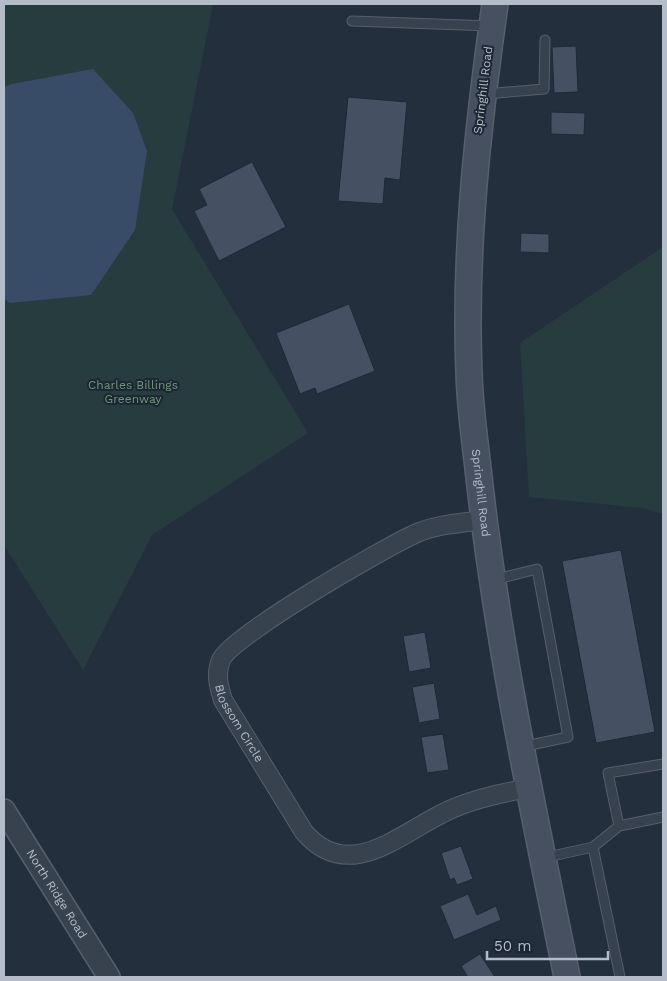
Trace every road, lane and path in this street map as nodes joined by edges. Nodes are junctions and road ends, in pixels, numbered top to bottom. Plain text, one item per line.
1 (493, 15) edge
2 (352, 21) dead end
3 (545, 40) dead end
4 (482, 94) junction
5 (484, 520) junction
6 (492, 580) junction
7 (521, 747) junction
8 (663, 764) edge
9 (528, 788) junction
10 (4, 810) edge
11 (663, 817) edge
12 (619, 826) junction
13 (593, 847) junction
14 (543, 858) junction
15 (109, 977) edge
16 (567, 977) edge
17 (620, 977) edge

1 - 2 lane
1 - 4 main road, Springhill Road
3 - 4 lane
4 - 5 main road, Springhill Road
5 - 6 main road, Springhill Road
5 - 9 street, Blossom Circle
6 - 7 main road, Springhill Road
6 - 7 lane
7 - 9 main road, Springhill Road
8 - 12 lane
9 - 14 main road, Springhill Road
10 - 15 street, North Ridge Road
11 - 12 lane
12 - 13 lane
13 - 14 lane
13 - 17 lane
14 - 16 main road, Springhill Road

